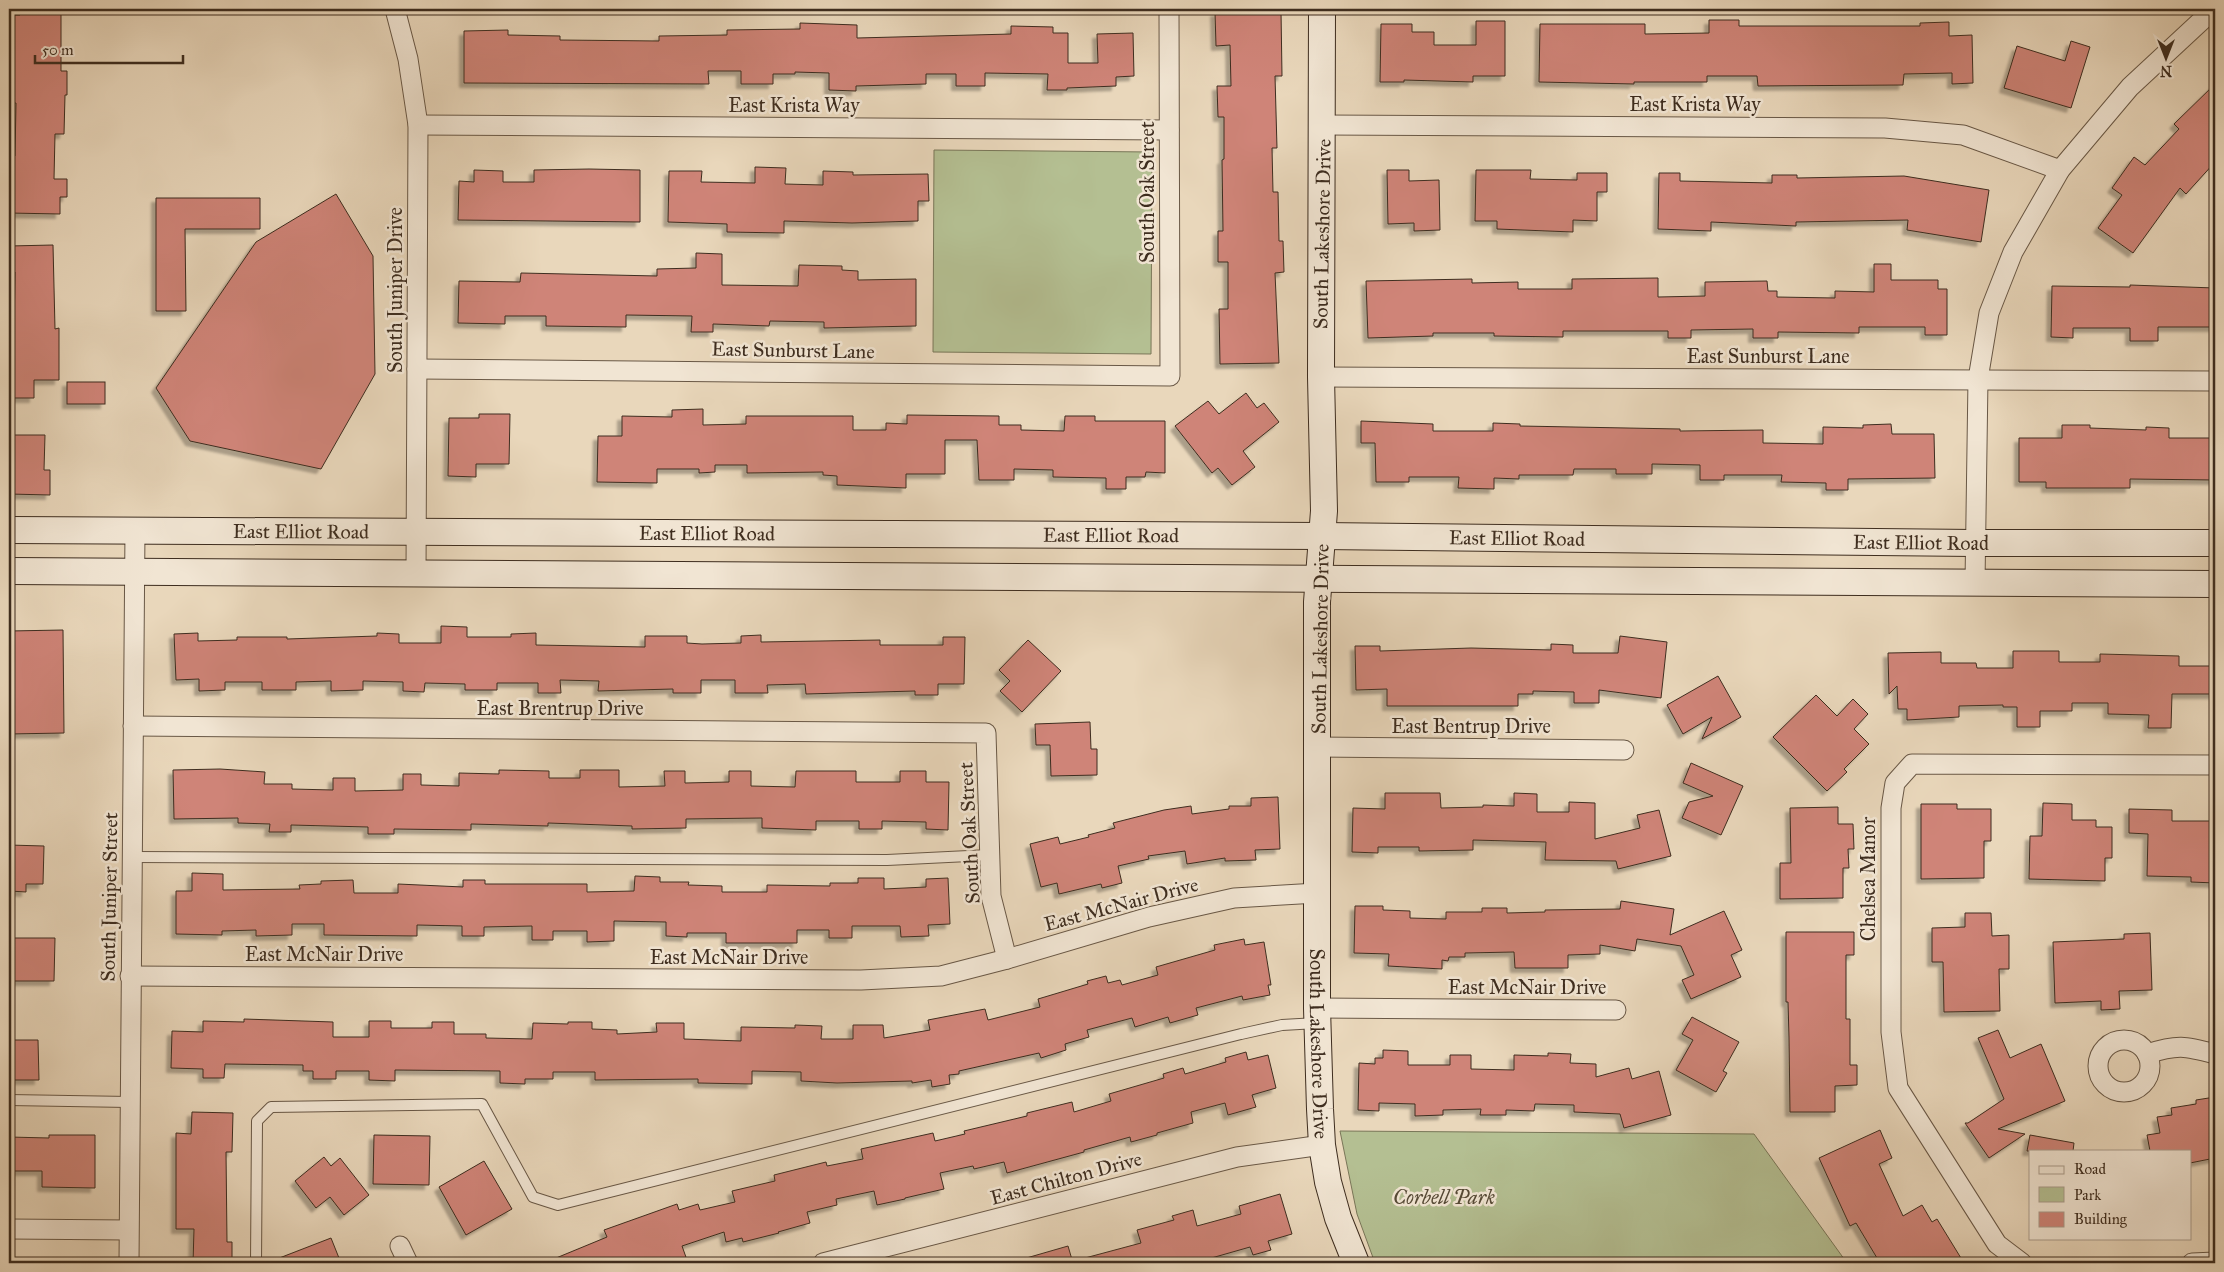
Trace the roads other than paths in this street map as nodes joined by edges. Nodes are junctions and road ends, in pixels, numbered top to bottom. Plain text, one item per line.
1 (395, 9) edge
2 (1169, 9) edge
3 (1322, 9) edge
4 (2214, 9) edge
5 (418, 125) junction
6 (1323, 125) junction
7 (1169, 130) junction
8 (2060, 170) junction
9 (417, 369) junction
10 (1170, 376) joint
11 (1320, 377) junction
12 (1978, 379) junction
13 (2215, 381) edge
14 (9, 530) edge
15 (135, 530) junction
16 (416, 532) junction
17 (1322, 536) junction
18 (1974, 543) junction
19 (2215, 543) edge
20 (9, 571) edge
21 (135, 572) junction
22 (416, 574) junction
23 (1319, 578) junction
24 (1974, 583) junction
25 (2215, 584) edge
26 (133, 726) junction
27 (986, 733) joint
28 (1317, 748) junction
29 (1624, 750) dead end
30 (2215, 765) edge
31 (990, 855) junction
32 (132, 857) junction
33 (1317, 893) junction
34 (1007, 959) junction
35 (130, 976) junction
36 (1616, 1010) dead end
37 (1318, 1015) junction
38 (2148, 1054) dead end
39 (2215, 1054) edge
40 (9, 1100) edge
41 (129, 1102) junction
42 (1322, 1145) junction
43 (9, 1229) edge
44 (128, 1230) junction
45 (2215, 1262) edge
46 (129, 1263) edge
47 (256, 1263) edge
48 (823, 1263) edge
49 (1356, 1263) edge
50 (2022, 1263) edge
51 (2192, 1263) edge

1 - 5 street, South Juniper Drive
2 - 7 street, South Oak Street
3 - 6 main road, South Lakeshore Drive
4 - 8 street
5 - 7 street, East Krista Way
5 - 9 street, South Juniper Drive
6 - 8 street, East Krista Way
6 - 11 main road, South Lakeshore Drive
7 - 10 street, South Oak Street
8 - 12 street
9 - 10 street, East Sunburst Lane
9 - 16 street, South Juniper Drive
11 - 12 street, East Sunburst Lane
11 - 17 main road, South Lakeshore Drive
12 - 13 street, East Sunburst Lane
12 - 18 street
14 - 15 main road, East Elliot Road
15 - 16 main road, East Elliot Road
15 - 21 street, South Juniper Street
16 - 17 main road, East Elliot Road
16 - 22 street, South Juniper Drive
17 - 18 main road, East Elliot Road
17 - 23 main road, South Lakeshore Drive
18 - 19 main road, East Elliot Road
18 - 24 street
20 - 21 main road, East Elliot Road
21 - 22 main road, East Elliot Road
21 - 26 street, South Juniper Street
22 - 23 main road, East Elliot Road
23 - 24 main road, East Elliot Road
23 - 28 main road, South Lakeshore Drive
24 - 25 main road, East Elliot Road
26 - 27 street, East Brentrup Drive
26 - 32 street, South Juniper Street
27 - 31 street, South Oak Street
28 - 29 street, East Bentrup Drive
28 - 33 main road, South Lakeshore Drive
30 - 50 street, Chelsea Manor
31 - 32 lane
31 - 34 street, South Oak Street
32 - 35 street, South Juniper Street
33 - 34 street, East McNair Drive
33 - 37 main road, South Lakeshore Drive
34 - 35 street, East McNair Drive
35 - 41 street, South Juniper Street
36 - 37 street, East McNair Drive
37 - 42 main road, South Lakeshore Drive
37 - 47 lane
38 - 39 street
40 - 41 lane
41 - 44 street, South Juniper Street
42 - 48 street, East Chilton Drive
42 - 49 main road, South Lakeshore Drive
43 - 44 street
44 - 46 street, South Juniper Street
45 - 51 street

